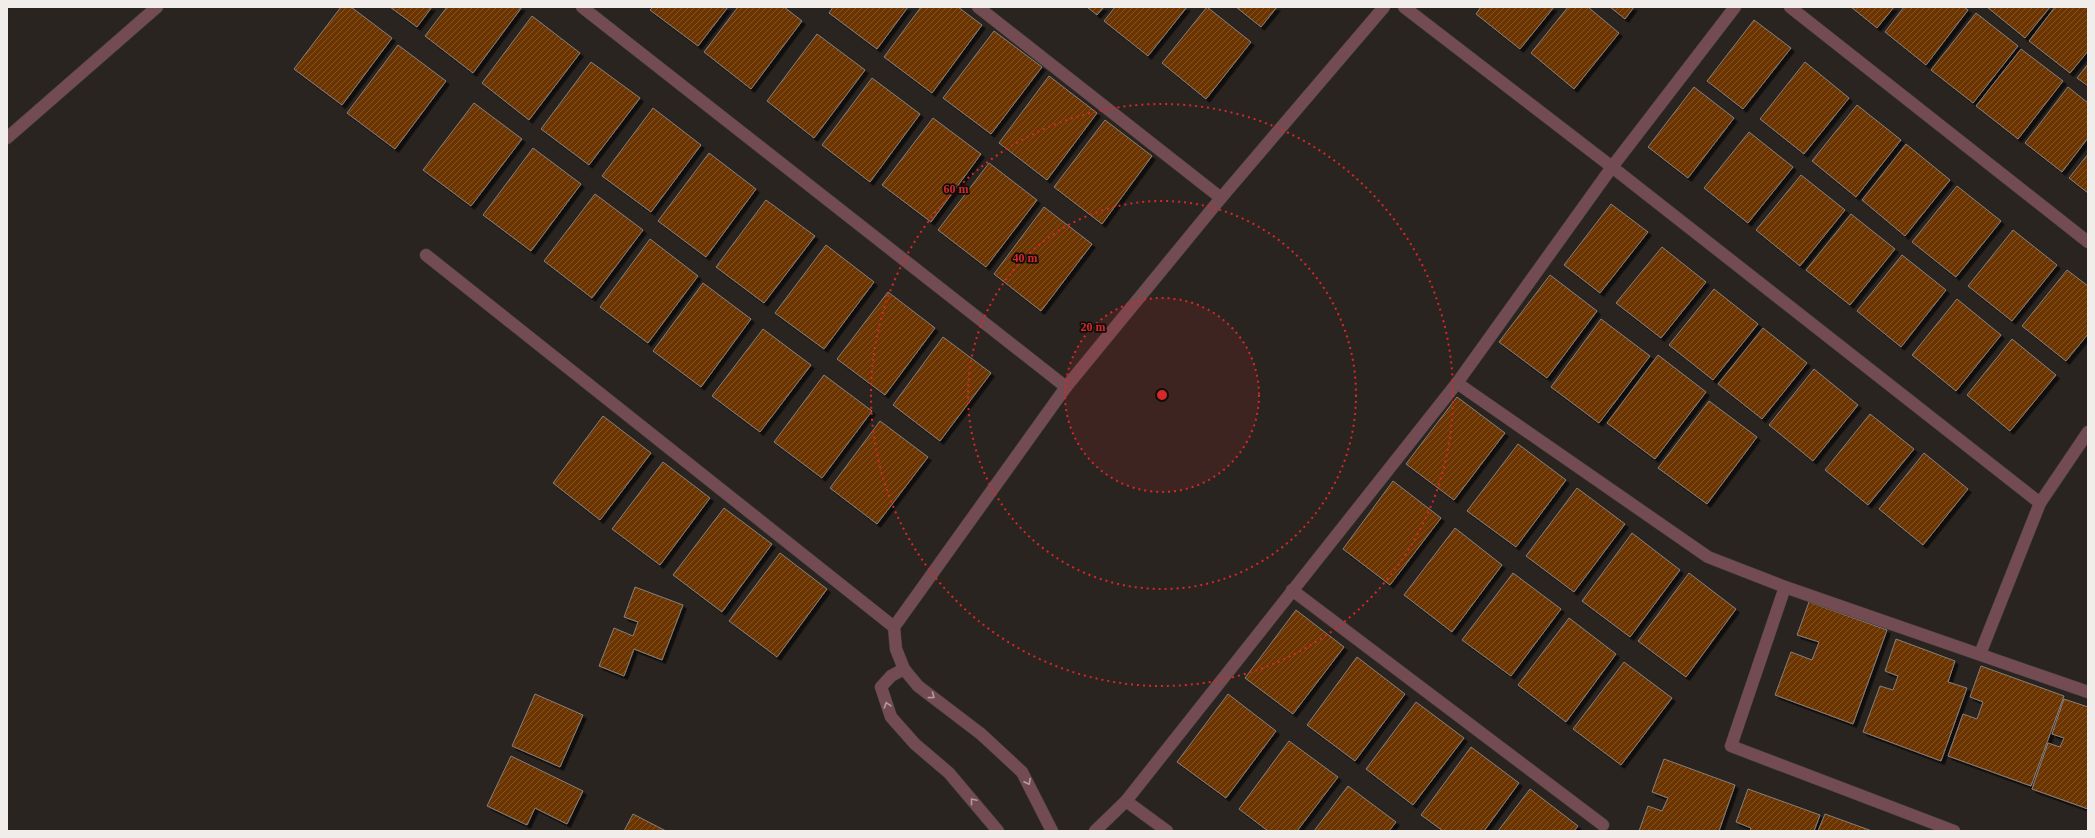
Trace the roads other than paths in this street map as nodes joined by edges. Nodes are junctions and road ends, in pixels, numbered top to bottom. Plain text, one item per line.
1 (157, 7) edge
2 (582, 7) edge
3 (978, 7) edge
4 (1384, 7) edge
5 (1404, 7) edge
6 (1735, 7) edge
7 (1790, 7) edge
8 (7, 138) edge
9 (1612, 167) junction
10 (1221, 198) junction
11 (2088, 242) edge
12 (426, 255) dead end
13 (1457, 383) junction
14 (1066, 387) junction
15 (2088, 432) edge
16 (2040, 503) junction
17 (1785, 587) junction
18 (1292, 590) junction
19 (894, 627) junction
20 (1980, 654) junction
21 (904, 669) junction
22 (2088, 692) edge
23 (1126, 801) junction
24 (1603, 824) dead end
25 (998, 831) edge
26 (1052, 831) edge
27 (1095, 831) edge
28 (1167, 831) edge
29 (1954, 831) edge

1 - 8 street
2 - 14 street
3 - 10 street
4 - 10 street
5 - 9 street
6 - 9 street
7 - 11 street
9 - 13 street
9 - 16 street
10 - 14 street
12 - 19 street
13 - 17 street
13 - 18 street
14 - 19 street
15 - 16 street
16 - 20 street
17 - 20 street
17 - 29 street
18 - 23 street
18 - 24 street
19 - 21 street
20 - 22 street
25 -> 21 street
21 -> 26 street
23 - 27 street
23 - 28 street

